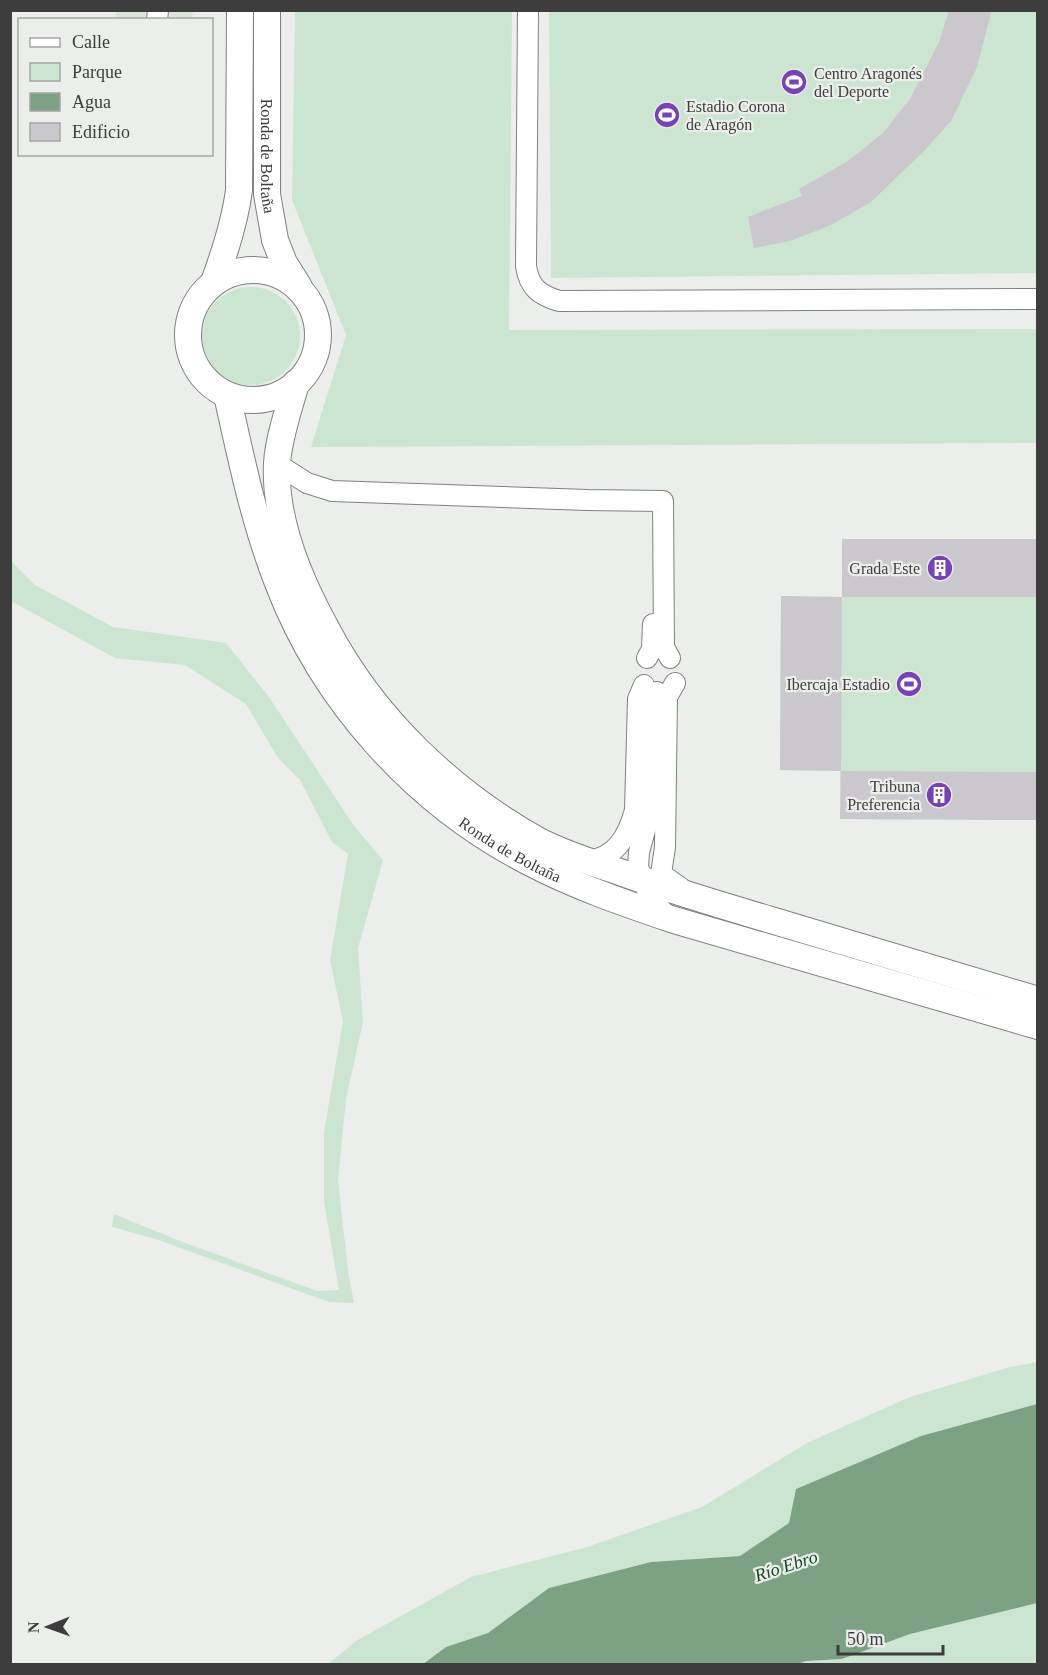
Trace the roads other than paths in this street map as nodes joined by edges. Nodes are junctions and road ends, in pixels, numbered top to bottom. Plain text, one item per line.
1 (240, 10) edge
2 (267, 10) edge
3 (528, 10) edge
4 (214, 282) junction
5 (303, 292) junction
6 (1038, 299) edge
7 (296, 383) junction
8 (227, 395) junction
9 (277, 464) junction
10 (652, 501) junction
11 (647, 658) junction
12 (670, 658) junction
13 (659, 687) junction
14 (587, 861) junction
15 (642, 880) junction
16 (696, 898) junction
17 (668, 918) junction
18 (1038, 1000) edge
19 (1038, 1026) edge

1 - 4 main road, Ronda de Boltaña
2 - 5 main road, Ronda de Boltaña
3 - 6 street
4 - 5 main road, Ronda de Boltaña
4 - 8 main road, Ronda de Boltaña
5 - 7 main road, Ronda de Boltaña
7 - 8 main road, Ronda de Boltaña
7 - 9 main road, Ronda de Boltaña
8 - 17 main road, Ronda de Boltaña
9 - 10 street
9 - 14 main road, Ronda de Boltaña
10 - 11 street
10 - 12 street
11 - 12 street
11 - 13 street
12 - 13 street
13 - 14 street
13 - 15 street
13 - 16 street
14 - 15 main road, Ronda de Boltaña
15 - 16 main road, Ronda de Boltaña
15 - 17 street
16 - 18 main road, Ronda de Boltaña
17 - 19 main road, Ronda de Boltaña

